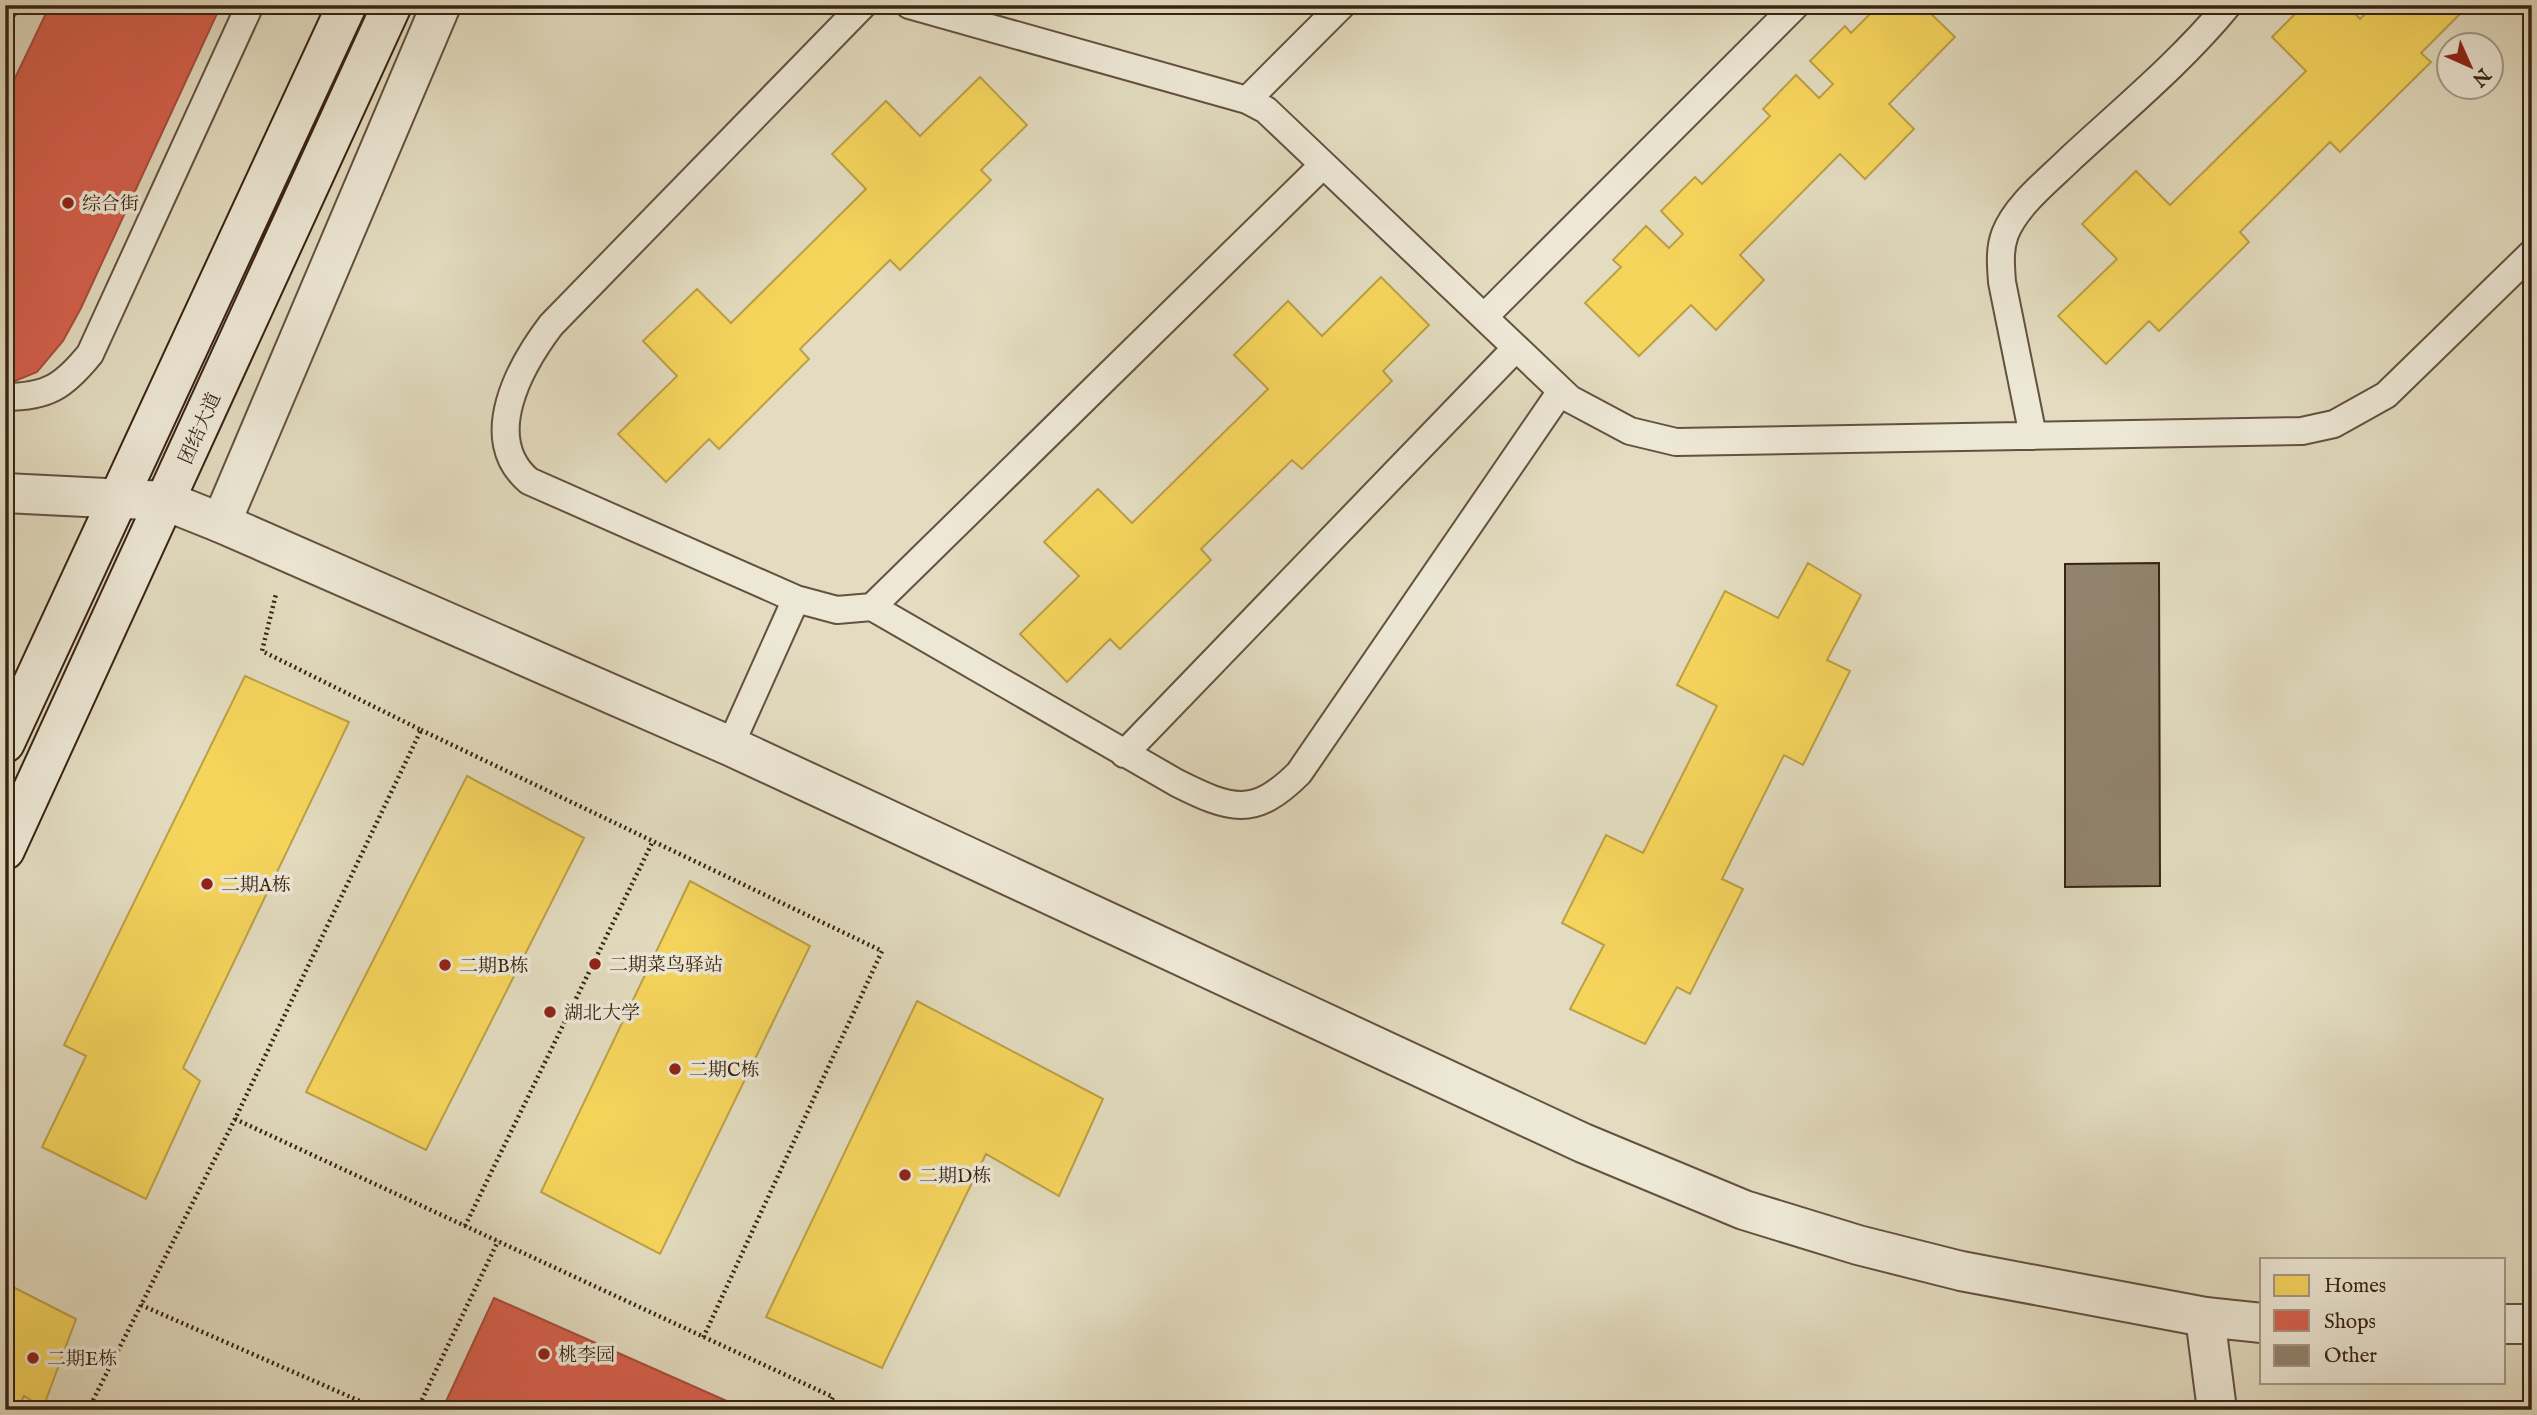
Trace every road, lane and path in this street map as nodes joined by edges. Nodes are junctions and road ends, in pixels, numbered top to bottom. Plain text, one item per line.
1 (250, 5) edge
2 (347, 5) edge
3 (392, 5) edge
4 (441, 5) edge
5 (863, 5) edge
6 (909, 5) edge
7 (1342, 5) edge
8 (1796, 5) edge
9 (2228, 5) edge
10 (1247, 100) junction
11 (1323, 165) junction
12 (2532, 253) edge
13 (1484, 317) junction
14 (1516, 348) junction
15 (1561, 391) junction
16 (5, 397) edge
17 (2033, 436) junction
18 (5, 493) edge
19 (121, 497) junction
20 (166, 501) junction
21 (221, 523) junction
22 (290, 554) junction
23 (796, 599) junction
24 (872, 607) junction
25 (421, 730) junction
26 (5, 743) edge
27 (730, 746) junction
28 (1124, 754) junction
29 (653, 841) junction
30 (5, 850) edge
31 (235, 1118) junction
32 (465, 1226) junction
33 (498, 1241) junction
34 (141, 1305) junction
35 (2205, 1317) junction
36 (2260, 1323) edge
37 (2506, 1324) edge
38 (2532, 1324) edge
39 (703, 1338) junction
40 (88, 1410) edge
41 (380, 1410) edge
42 (417, 1410) edge
43 (827, 1410) edge
44 (2217, 1410) edge

1 - 16 lane
2 - 19 street
3 - 20 street, 团结大道
4 - 21 street
5 - 23 lane
6 - 10 lane
7 - 10 lane
8 - 13 lane
9 - 17 lane
10 - 11 lane
11 - 13 lane
11 - 24 lane
12 - 17 lane
13 - 14 lane
14 - 15 lane
14 - 28 lane
15 - 17 lane
15 - 28 lane
18 - 19 street
19 - 20 street
19 - 26 street
20 - 21 street
20 - 30 street, 团结大道
21 - 22 street
22 - 25 path
22 - 27 street
23 - 24 lane
23 - 27 lane
24 - 28 lane
25 - 29 path
25 - 31 path
27 - 35 street
29 - 32 path
29 - 39 path
31 - 32 path
31 - 34 path
32 - 33 path
33 - 39 path
33 - 42 path
34 - 40 path
34 - 41 path
35 - 36 street
35 - 44 street
37 - 38 street
39 - 43 path

